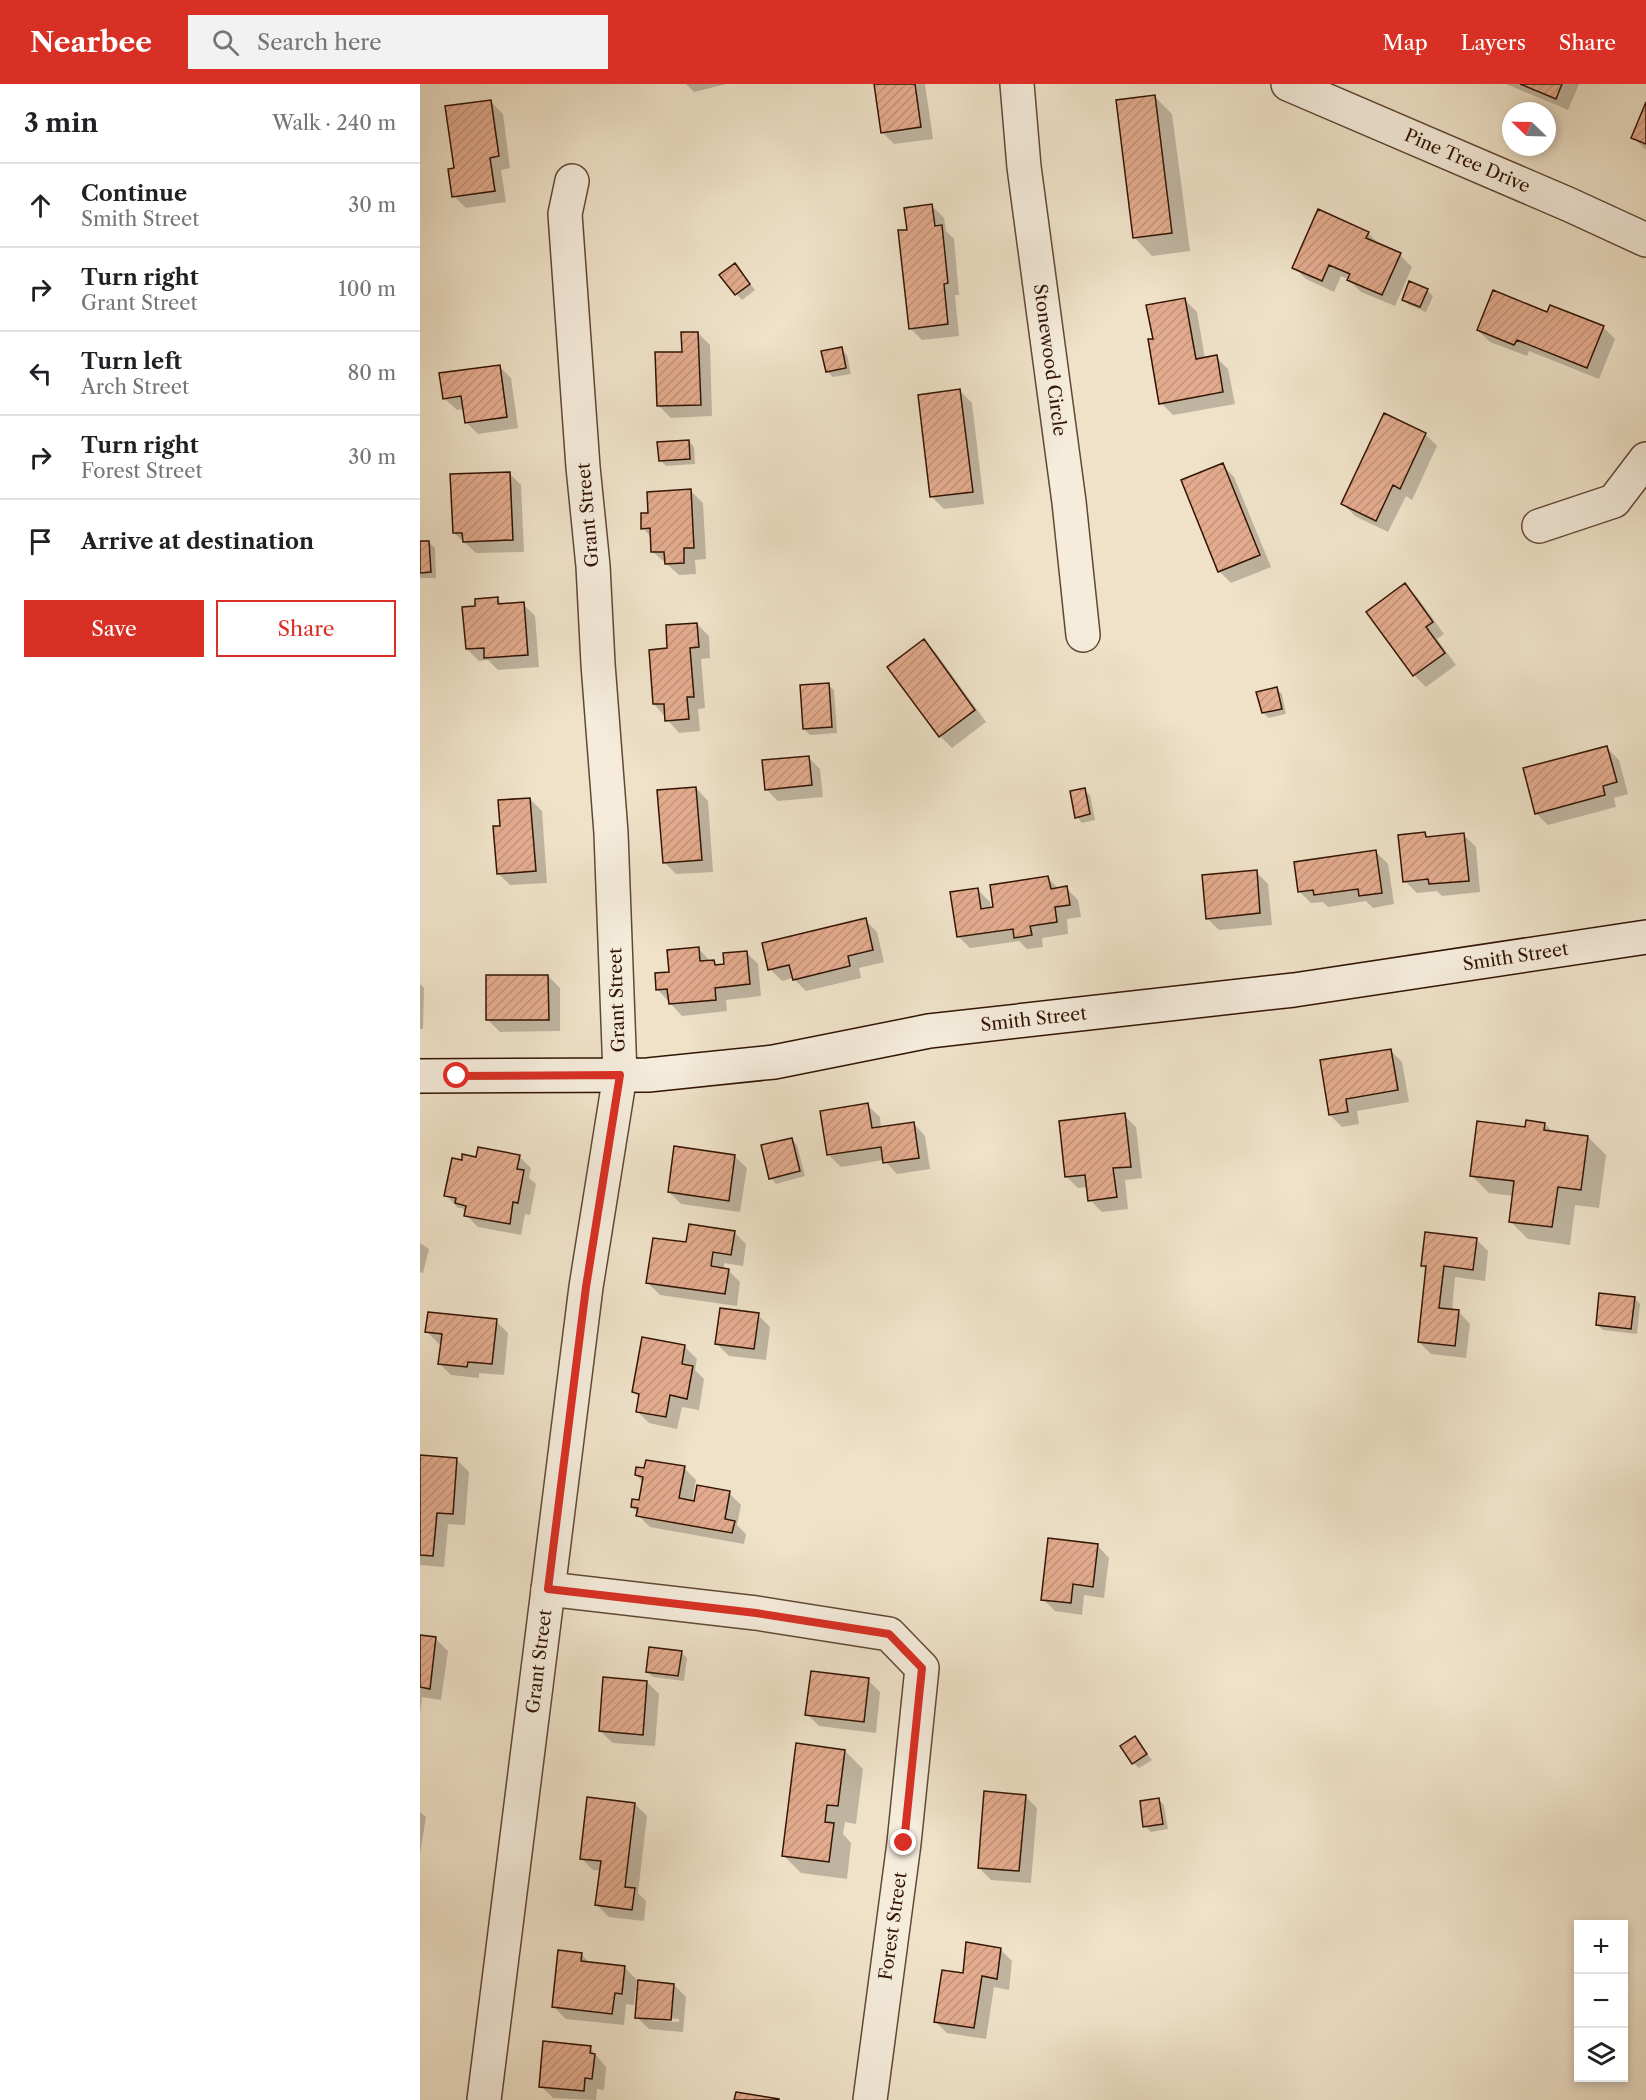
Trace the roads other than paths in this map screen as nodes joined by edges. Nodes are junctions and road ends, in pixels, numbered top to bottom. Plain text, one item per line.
1 (1017, 84) edge
2 (1288, 84) edge
3 (572, 181) dead end
4 (1646, 240) edge
5 (1646, 459) edge
6 (1539, 526) dead end
7 (1083, 635) dead end
8 (1646, 937) edge
9 (620, 1075) junction
10 (420, 1076) edge
11 (548, 1589) junction
12 (484, 2100) edge
13 (870, 2100) edge

1 - 7 street, Stonewood Circle
2 - 4 street, Pine Tree Drive
3 - 9 street, Grant Street
5 - 6 street
8 - 9 street, Smith Street
9 - 10 street, Smith Street
9 - 11 street, Grant Street
11 - 12 street, Grant Street
11 - 13 street, Forest Street

